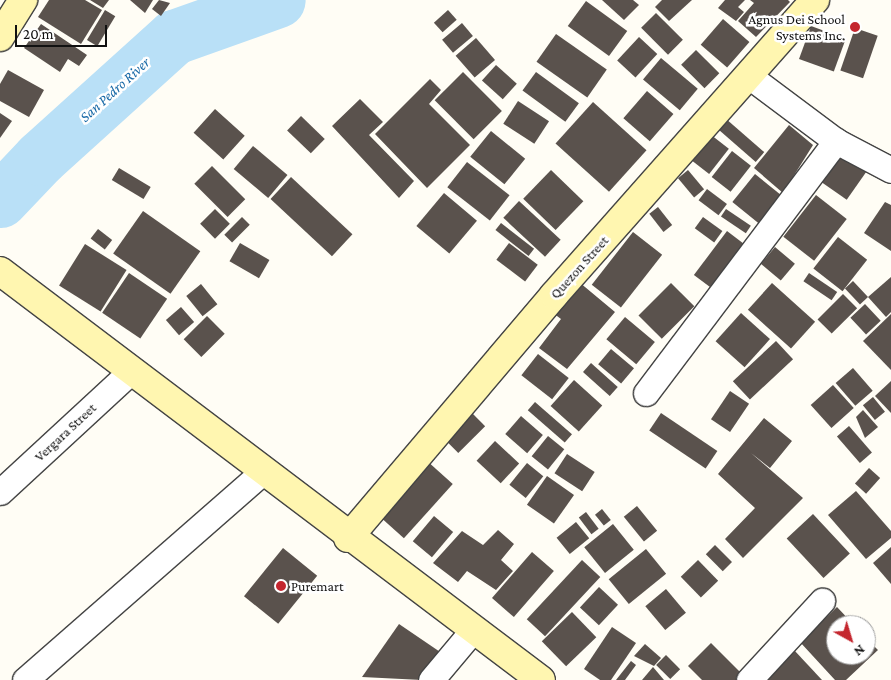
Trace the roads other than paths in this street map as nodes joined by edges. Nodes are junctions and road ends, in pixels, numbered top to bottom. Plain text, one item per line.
1 (23, 0) edge
2 (815, 0) edge
3 (0, 37) edge
4 (749, 76) junction
5 (836, 141) junction
6 (891, 170) edge
7 (0, 272) edge
8 (130, 372) junction
9 (646, 393) dead end
10 (264, 472) junction
11 (0, 492) edge
12 (348, 538) junction
13 (822, 601) dead end
14 (473, 630) junction
15 (25, 680) edge
16 (431, 680) edge
17 (541, 680) edge
18 (749, 680) edge

1 - 3 street
2 - 4 street, Quezon Street
4 - 5 street
4 - 12 street, Quezon Street
5 - 6 street
5 - 9 street
7 - 8 street
8 - 10 street
8 - 11 street, Vergara Street
10 - 12 street
10 - 15 street
12 - 14 street
13 - 18 street
14 - 16 street
14 - 17 street

